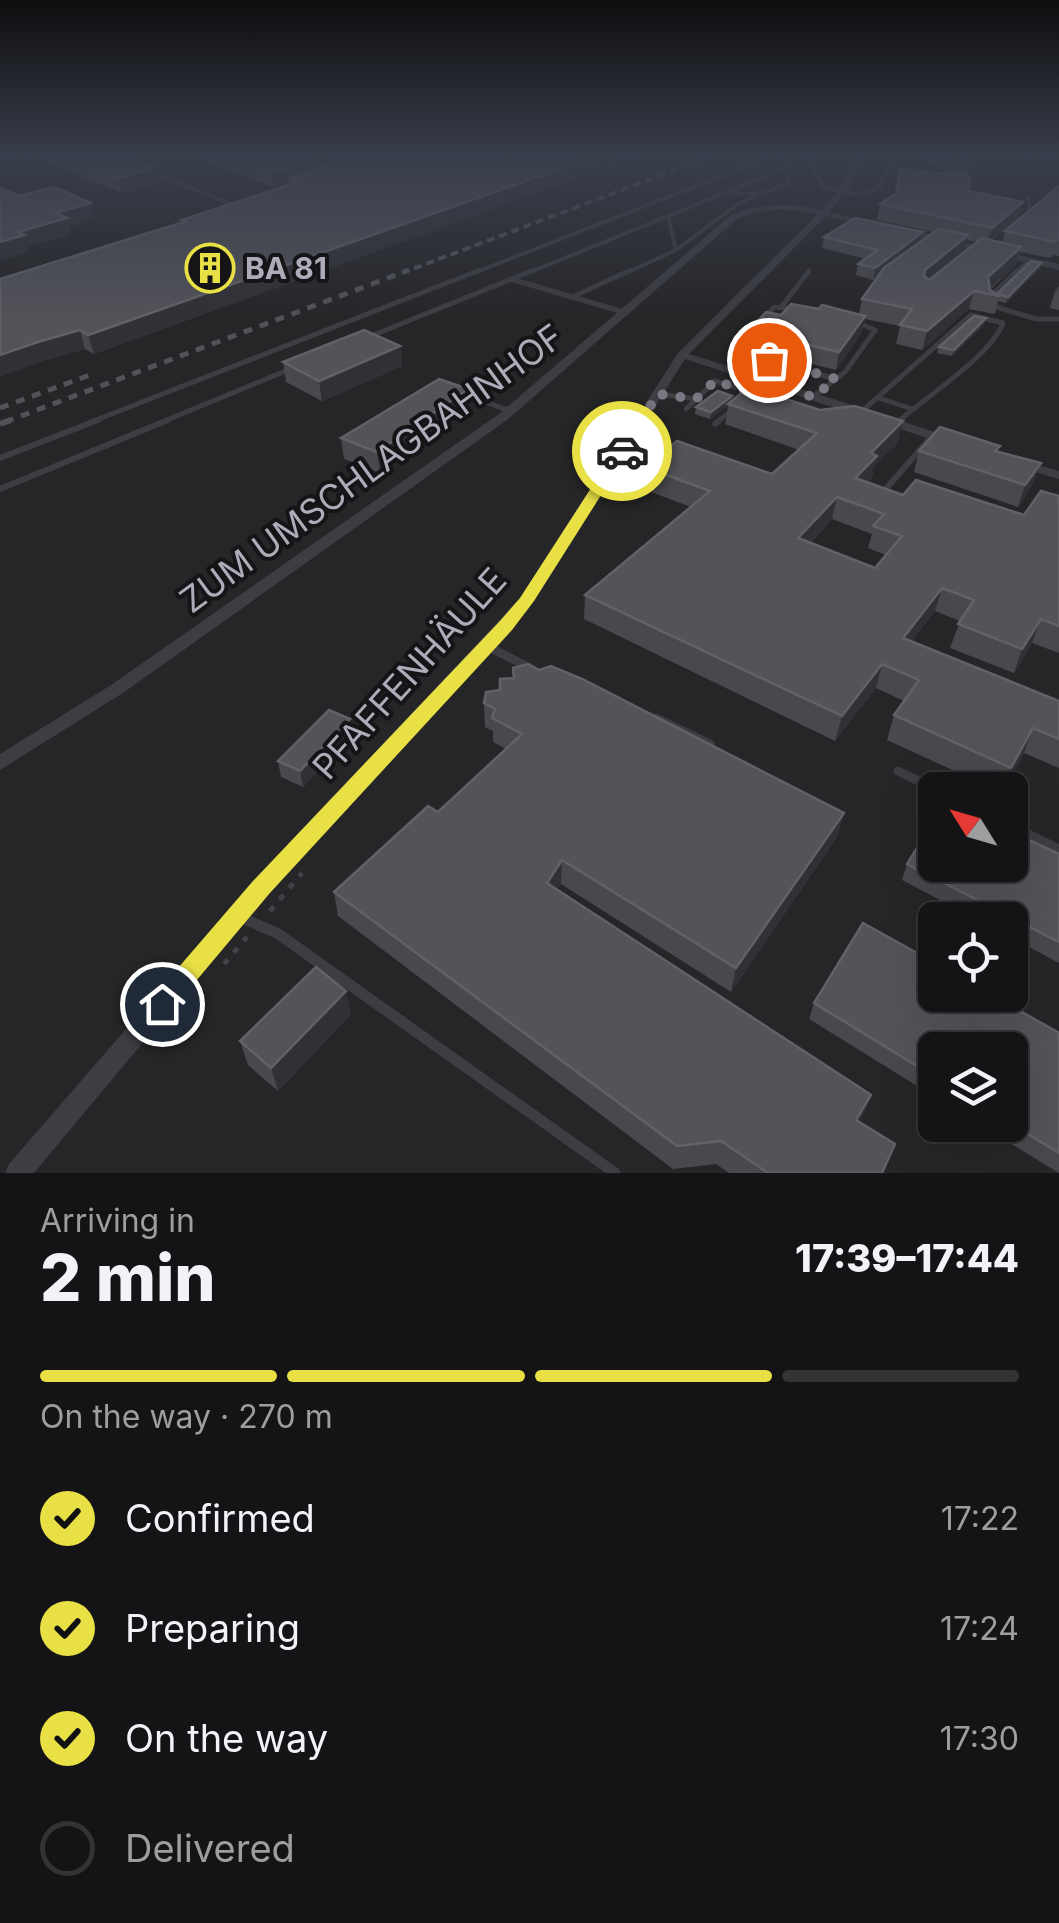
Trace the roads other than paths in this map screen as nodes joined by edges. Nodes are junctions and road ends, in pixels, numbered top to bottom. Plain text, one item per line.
1 (223, 210) edge
2 (636, 210) edge
3 (683, 210) edge
4 (730, 210) edge
5 (749, 210) edge
6 (801, 210) edge
7 (827, 210) edge
8 (1031, 210) edge
9 (217, 212) edge
10 (824, 214) junction
11 (668, 216) junction
12 (1019, 225) edge
13 (676, 250) junction
14 (1029, 260) junction
15 (1059, 267) edge
16 (809, 271) dead end
17 (511, 279) junction
18 (572, 297) junction
19 (782, 306) junction
20 (800, 310) edge
21 (626, 314) junction
22 (1059, 319) edge
23 (849, 320) edge
24 (365, 339) edge
25 (682, 356) junction
26 (310, 361) edge
27 (836, 379) junction
28 (767, 382) junction
29 (449, 389) edge
30 (754, 393) junction
31 (658, 394) junction
32 (813, 397) junction
33 (878, 398) junction
34 (696, 399) junction
35 (686, 408) dead end
36 (912, 408) junction
37 (510, 410) junction
38 (860, 412) junction
39 (715, 424) dead end
40 (896, 424) junction
41 (932, 435) junction
42 (631, 438) junction
43 (969, 447) edge
44 (681, 453) edge
45 (0, 458) edge
46 (1005, 458) edge
47 (1059, 475) edge
48 (0, 489) edge
49 (883, 492) edge
50 (487, 646) junction
51 (544, 676) edge
52 (646, 716) edge
53 (710, 744) edge
54 (0, 763) edge
55 (898, 771) dead end
56 (918, 781) edge
57 (1028, 834) edge
58 (1059, 849) edge
59 (237, 916) junction
60 (18, 1173) edge
61 (614, 1173) edge

1 - 9 lane
2 - 45 lane
3 - 11 lane
4 - 13 lane
5 - 21 street, ZUM UMSCHLAGBAHNHOF
6 - 10 street, ZUM UMSCHLAGBAHNHOF
7 - 10 street, PFAFFENHÄULE
8 - 12 lane
10 - 14 street, ZUM UMSCHLAGBAHNHOF
10 - 25 street, PFAFFENHÄULE
11 - 13 lane
11 - 17 lane
13 - 18 lane
14 - 15 street, ZUM UMSCHLAGBAHNHOF
14 - 22 lane
16 - 19 lane
17 - 18 lane
17 - 24 lane
18 - 21 lane
19 - 20 lane
19 - 27 lane
21 - 37 street, ZUM UMSCHLAGBAHNHOF
23 - 27 lane
25 - 28 street
25 - 31 street, PFAFFENHÄULE
26 - 48 lane
27 - 32 lane
28 - 30 lane
28 - 32 street
29 - 37 lane
30 - 34 lane
30 - 39 lane
31 - 34 lane
31 - 42 street, PFAFFENHÄULE
32 - 38 street
33 - 36 lane
33 - 36 lane
33 - 38 lane
34 - 35 lane
36 - 40 lane
37 - 54 street, ZUM UMSCHLAGBAHNHOF
38 - 40 street
40 - 41 street
41 - 43 street
41 - 49 lane
42 - 44 lane
42 - 50 street, PFAFFENHÄULE
46 - 47 street
50 - 51 lane
50 - 59 street, PFAFFENHÄULE
52 - 53 lane
55 - 56 lane
57 - 58 lane
59 - 60 street, PFAFFENHÄULE
59 - 61 lane

